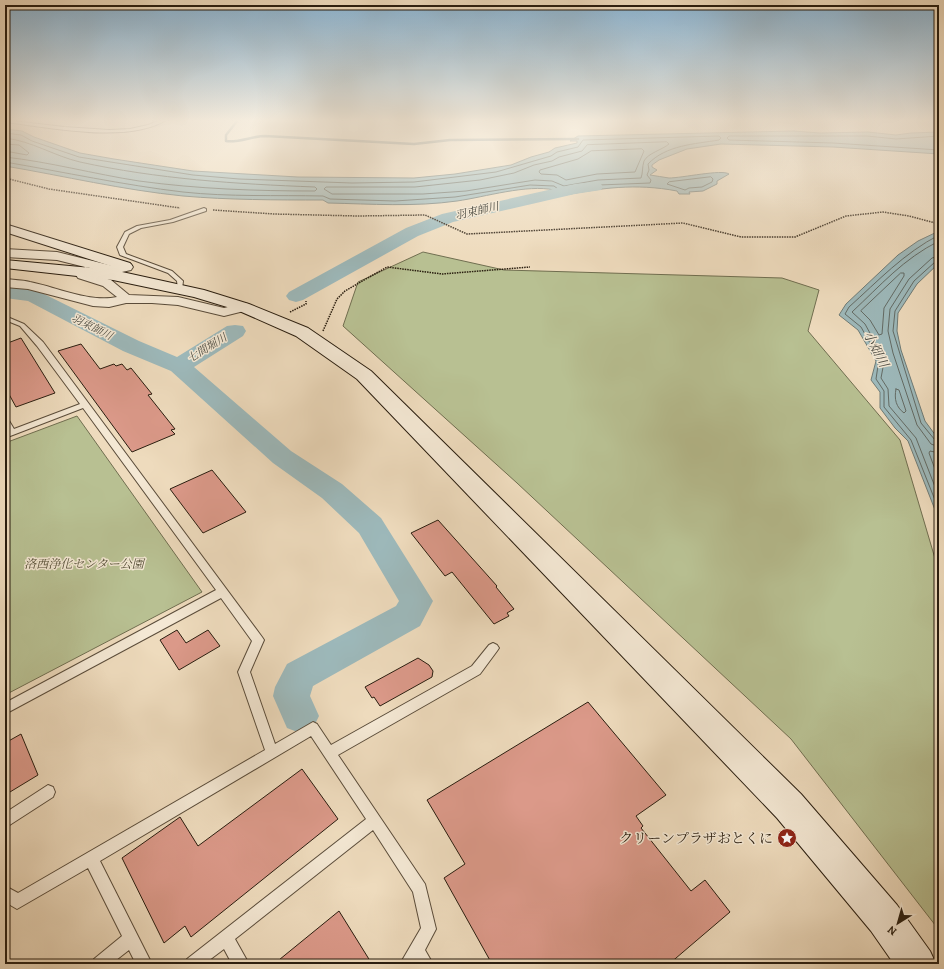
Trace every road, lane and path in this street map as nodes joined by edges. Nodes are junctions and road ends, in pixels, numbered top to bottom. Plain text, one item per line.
1 (5, 178) edge
2 (204, 210) junction
3 (939, 224) edge
4 (5, 228) edge
5 (5, 253) edge
6 (5, 264) edge
7 (127, 267) junction
8 (530, 267) dead end
9 (86, 271) junction
10 (5, 283) edge
11 (180, 288) junction
12 (126, 299) junction
13 (306, 301) dead end
14 (243, 307) junction
15 (288, 312) dead end
16 (5, 318) edge
17 (319, 343) junction
18 (85, 405) junction
19 (5, 421) edge
20 (8, 434) edge
21 (222, 592) junction
22 (493, 648) dead end
23 (5, 709) edge
24 (272, 753) junction
25 (330, 753) junction
26 (48, 792) dead end
27 (5, 821) edge
28 (374, 821) junction
29 (91, 859) junction
30 (5, 893) edge
31 (131, 938) junction
32 (226, 938) junction
33 (417, 950) junction
34 (99, 964) edge
35 (144, 964) edge
36 (192, 964) edge
37 (241, 964) edge
38 (408, 964) edge
39 (426, 964) edge
40 (917, 964) edge

1 - 2 path
2 - 3 path
2 - 11 lane
4 - 7 street
5 - 7 street
6 - 9 street
7 - 11 street
8 - 17 path
9 - 11 street
9 - 12 street
10 - 12 street
11 - 14 street
12 - 14 street
13 - 15 path
14 - 17 street
16 - 18 lane
17 - 40 street
18 - 20 lane
18 - 21 lane
19 - 20 lane
21 - 23 lane
21 - 24 lane
22 - 25 lane
24 - 25 lane
24 - 29 lane
25 - 28 lane
26 - 27 lane
28 - 32 lane
28 - 33 lane
29 - 30 lane
29 - 31 lane
31 - 34 lane
31 - 35 lane
32 - 36 lane
32 - 37 lane
33 - 38 lane
33 - 39 lane

